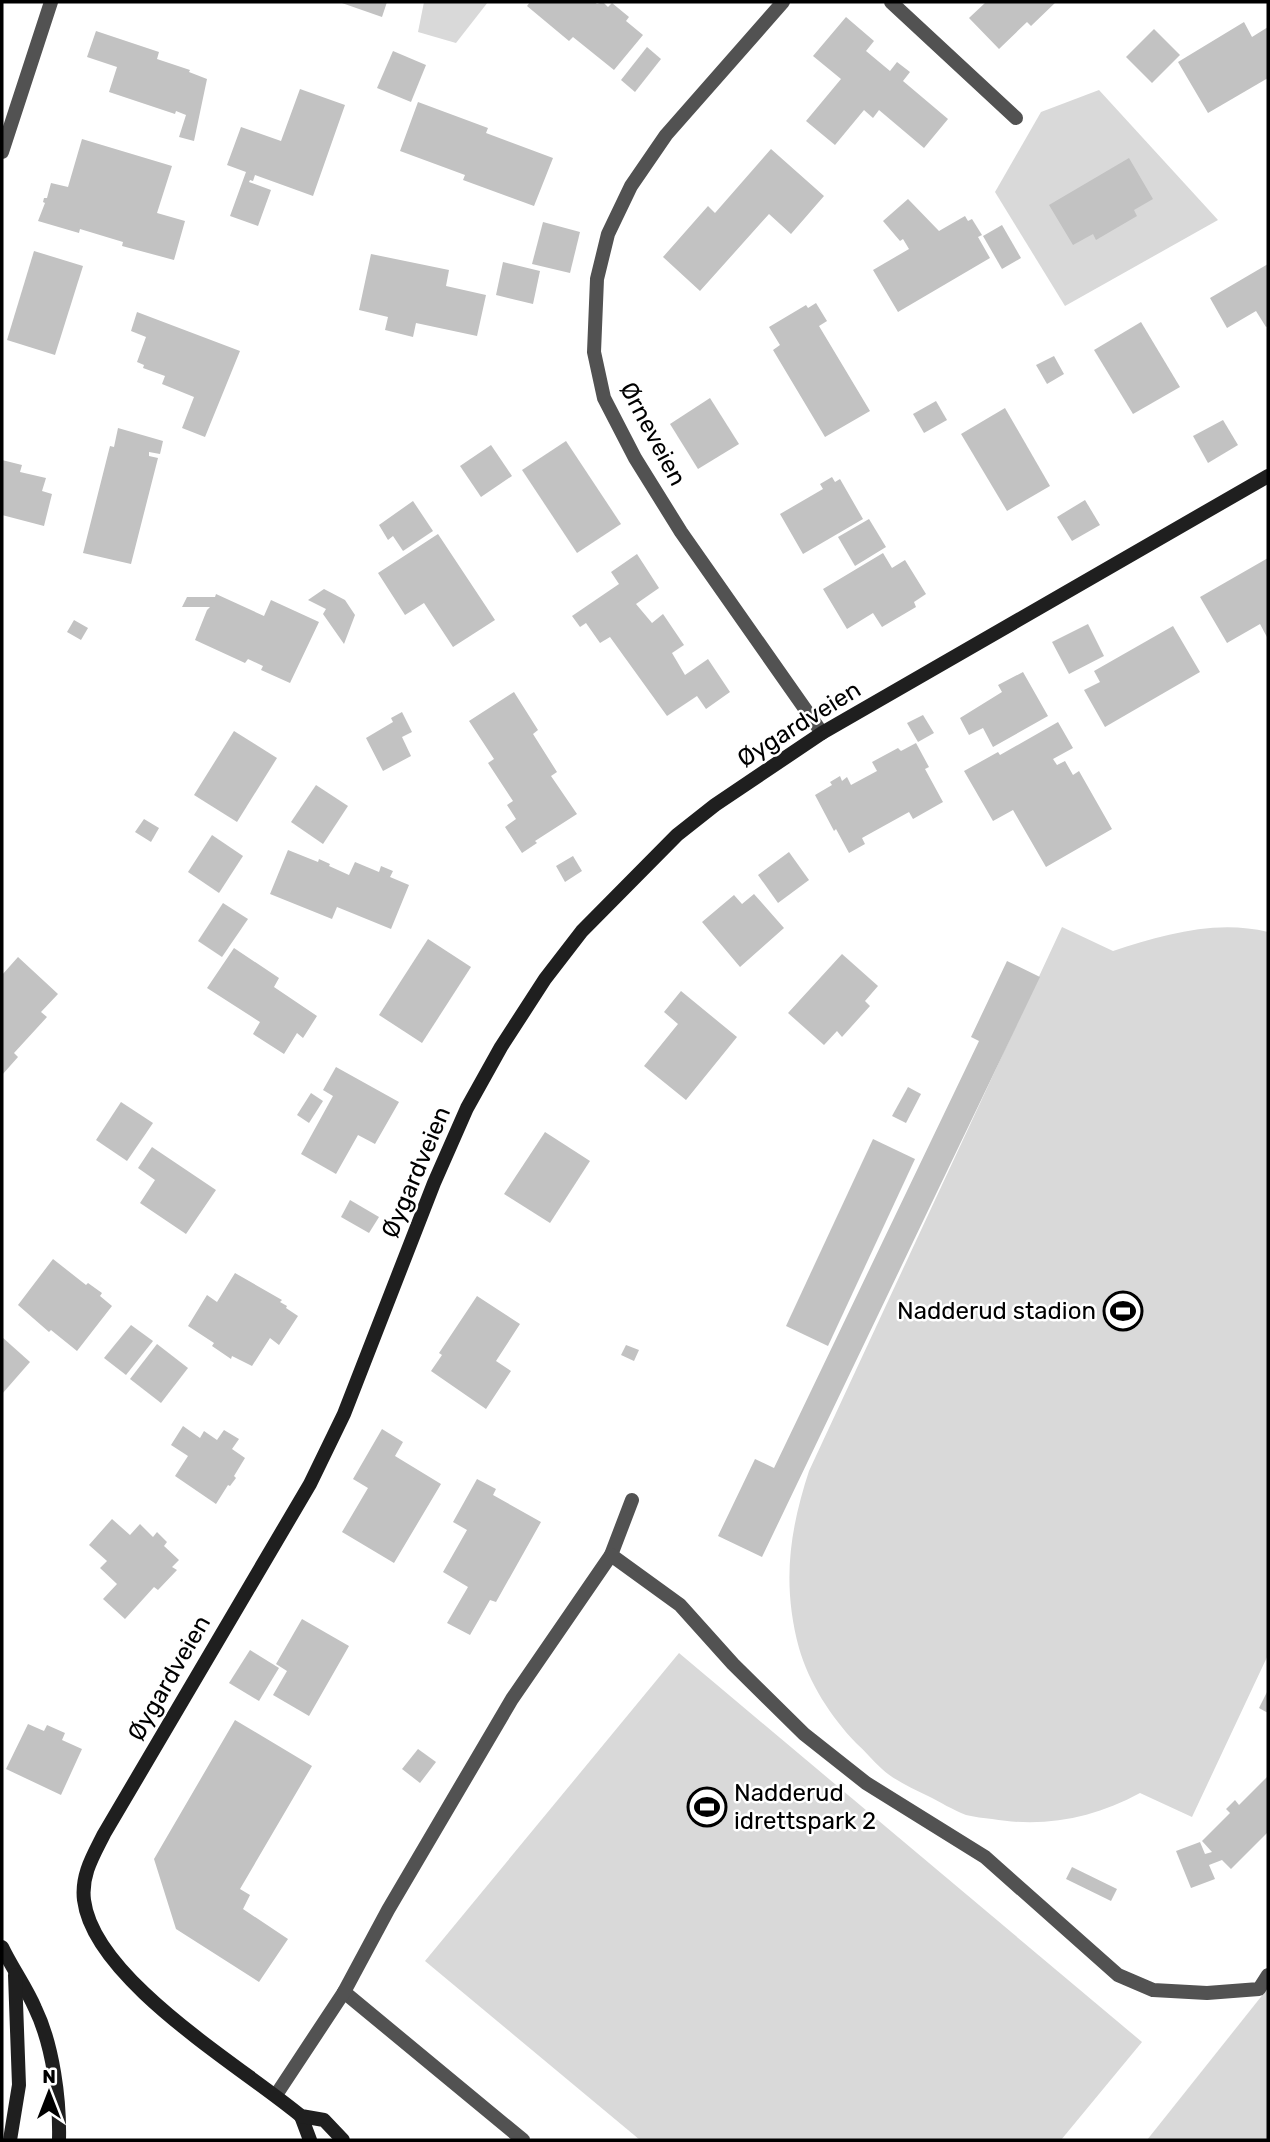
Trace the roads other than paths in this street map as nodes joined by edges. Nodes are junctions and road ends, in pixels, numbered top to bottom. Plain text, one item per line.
1 (51, 2) edge
2 (783, 2) edge
3 (891, 2) edge
4 (1016, 118) dead end
5 (2, 152) edge
6 (1268, 476) edge
7 (822, 733) junction
8 (632, 1500) dead end
9 (611, 1555) junction
10 (2, 1947) edge
11 (15, 1973) junction
12 (1268, 1975) edge
13 (344, 1992) junction
14 (276, 2095) junction
15 (301, 2116) junction
16 (10, 2140) edge
17 (59, 2140) edge
18 (310, 2140) edge
19 (343, 2140) edge
20 (523, 2140) edge

1 - 5 street
2 - 7 street, Ørneveien
3 - 4 street
6 - 7 street, Øygardveien
7 - 14 street, Øygardveien
8 - 9 street
9 - 12 street
9 - 13 street
10 - 11 street
11 - 16 street
11 - 17 street
13 - 14 street
13 - 20 street
14 - 15 street, Øygardveien
15 - 18 street, Øygardveien
15 - 19 street, Øygardveien

